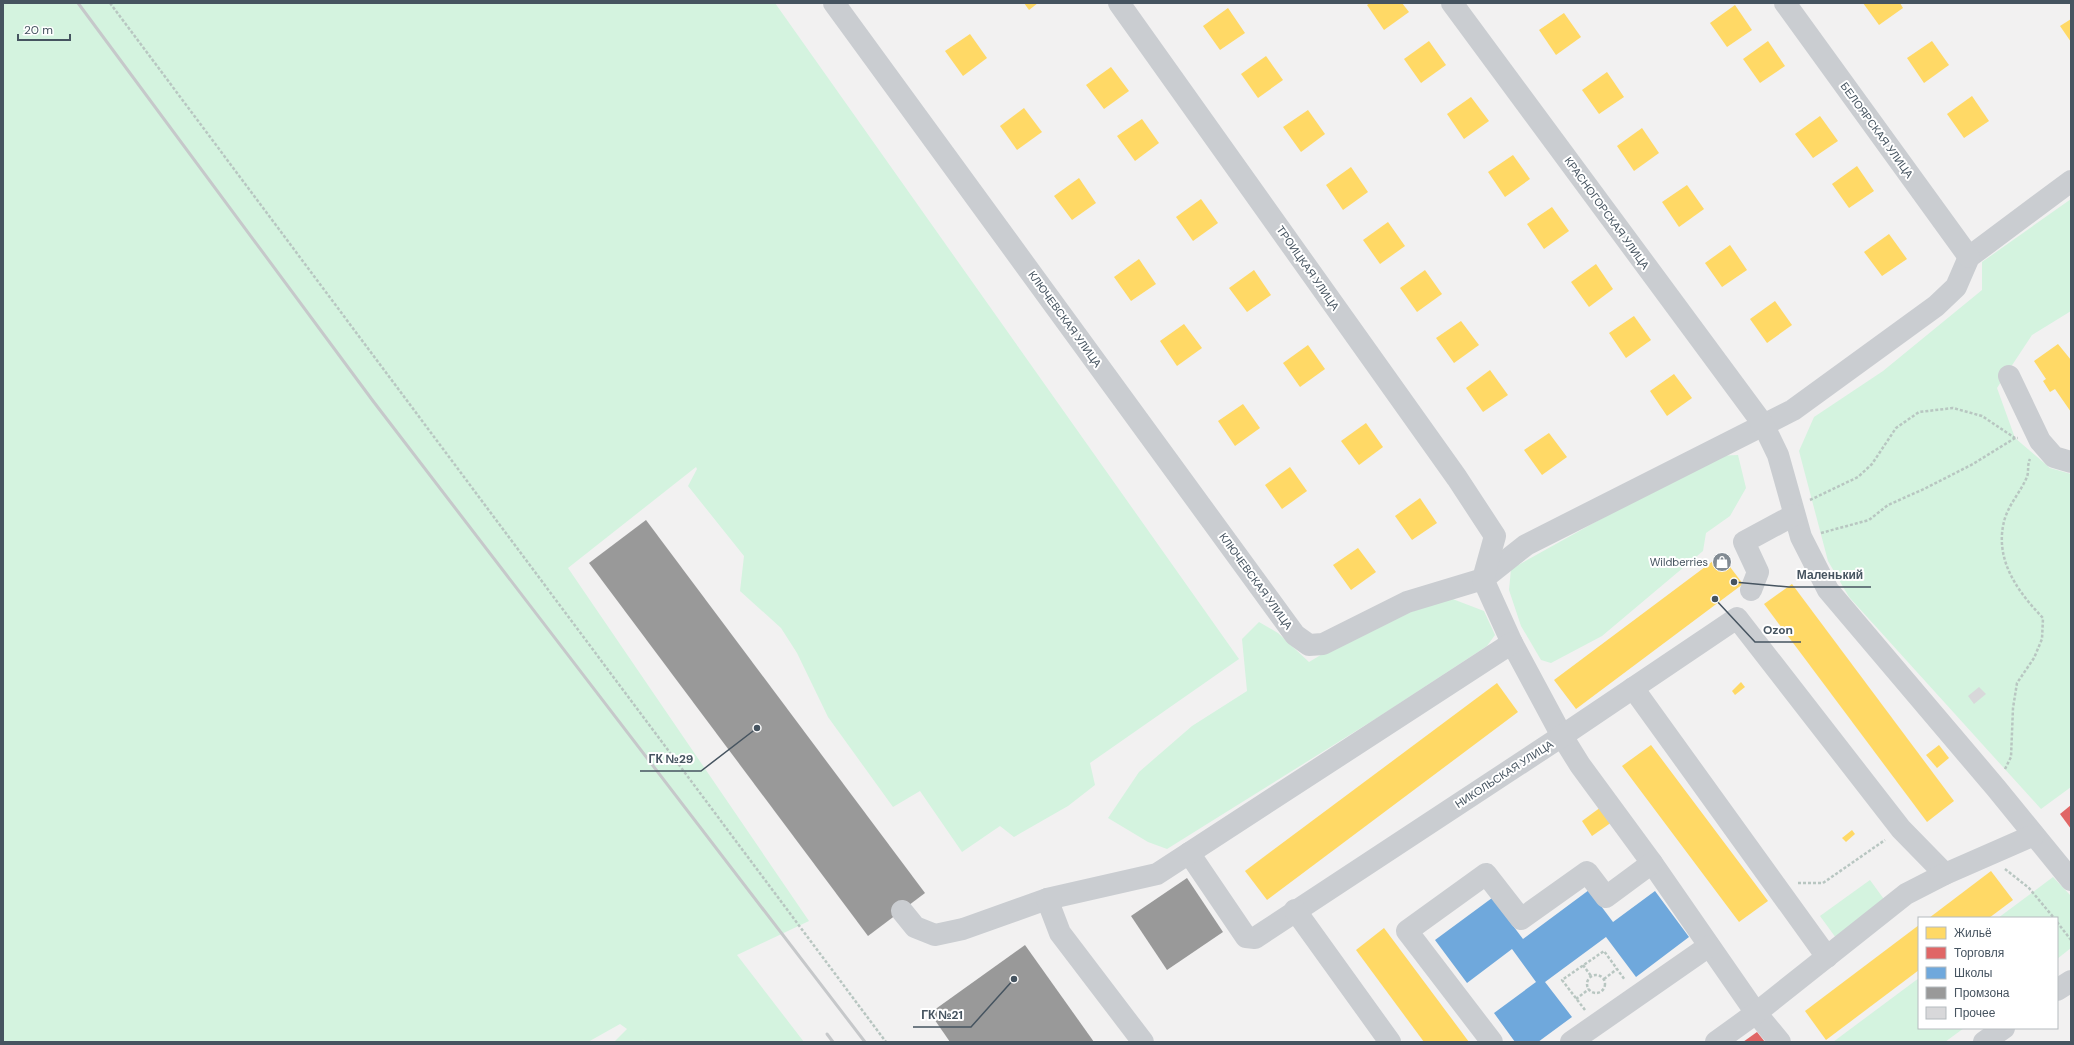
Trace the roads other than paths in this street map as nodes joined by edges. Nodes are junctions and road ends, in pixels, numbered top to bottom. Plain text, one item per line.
1 (834, 3) edge
2 (1119, 3) edge
3 (1452, 3) edge
4 (1785, 3) edge
5 (2071, 181) edge
6 (1969, 257) junction
7 (2008, 376) dead end
8 (1763, 424) junction
9 (2071, 462) edge
10 (1795, 517) junction
11 (1483, 579) junction
12 (1751, 590) dead end
13 (1512, 643) junction
14 (1633, 688) junction
15 (1562, 736) junction
16 (2034, 835) junction
17 (1189, 854) junction
18 (1652, 863) junction
19 (1945, 874) junction
20 (2071, 880) edge
21 (1046, 899) junction
22 (1295, 910) junction
23 (902, 911) dead end
24 (1709, 946) junction
25 (1827, 957) junction
26 (2071, 981) edge
27 (2058, 989) edge
28 (1756, 1013) junction
29 (2003, 1029) edge
30 (1143, 1042) edge
31 (1390, 1042) edge
32 (1492, 1042) edge
33 (1571, 1042) edge
34 (1716, 1042) edge
35 (1780, 1042) edge
36 (1984, 1042) edge

1 - 11 street, КЛЮЧЕВСКАЯ УЛИЦА
2 - 11 street, ТРОИЦКАЯ УЛИЦА
3 - 8 street, КРАСНОГОРСКАЯ УЛИЦА
4 - 6 street, БЕЛОЯРСКАЯ УЛИЦА
5 - 6 street
6 - 8 street
7 - 9 street
8 - 10 street, КРАСНОГОРСКАЯ УЛИЦА
8 - 11 street
10 - 12 street
10 - 16 street, КРАСНОГОРСКАЯ УЛИЦА
11 - 13 street
13 - 15 street
13 - 17 street
14 - 15 street, НИКОЛЬСКАЯ УЛИЦА
14 - 19 street, НИКОЛЬСКАЯ УЛИЦА
14 - 25 street
15 - 18 street
15 - 22 street, НИКОЛЬСКАЯ УЛИЦА
16 - 19 street
16 - 20 street, КРАСНОГОРСКАЯ УЛИЦА
17 - 21 street
17 - 22 street, НИКОЛЬСКАЯ УЛИЦА
18 - 24 street
18 - 32 street
19 - 25 street
21 - 23 street
21 - 30 street
22 - 31 street
24 - 28 street
24 - 33 street
25 - 28 street
26 - 27 street
28 - 34 street
28 - 35 street
29 - 36 street

